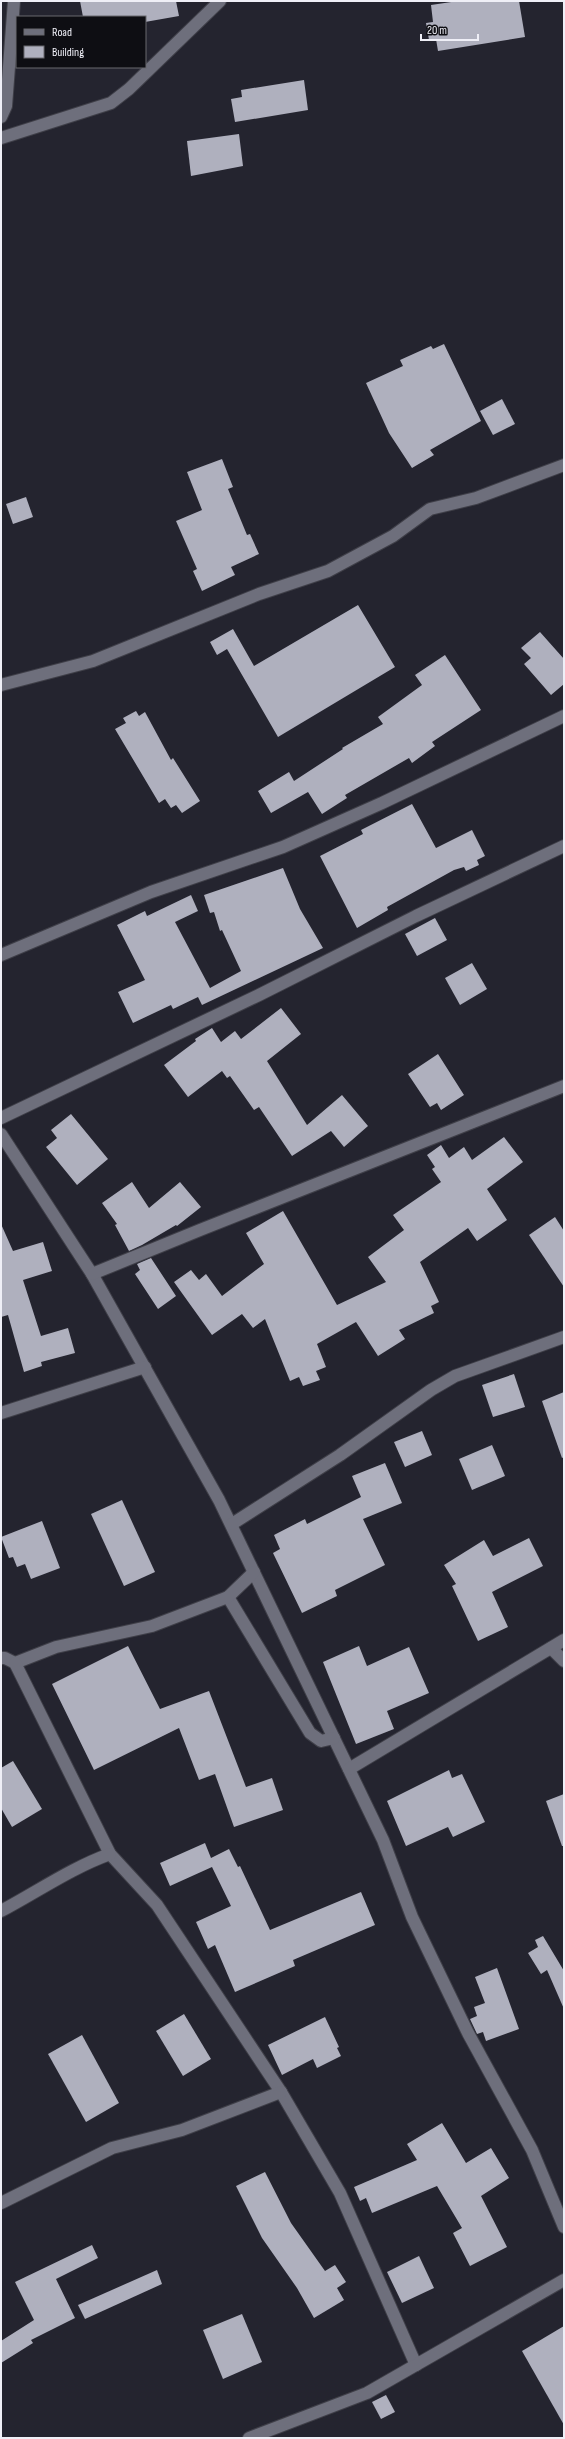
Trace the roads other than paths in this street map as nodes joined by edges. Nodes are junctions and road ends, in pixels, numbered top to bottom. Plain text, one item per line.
1 (14, 1) edge
2 (220, 1) edge
3 (1, 117) edge
4 (1, 138) edge
5 (564, 465) edge
6 (1, 685) edge
7 (564, 716) edge
8 (564, 846) edge
9 (1, 955) edge
10 (564, 1086) edge
11 (1, 1118) edge
12 (1, 1134) edge
13 (92, 1274) junction
14 (564, 1337) edge
15 (145, 1367) junction
16 (1, 1413) edge
17 (232, 1524) junction
18 (254, 1572) junction
19 (228, 1596) junction
20 (564, 1640) edge
21 (551, 1648) junction
22 (1, 1658) edge
23 (564, 1661) edge
24 (15, 1663) junction
25 (334, 1738) junction
26 (349, 1769) junction
27 (110, 1854) junction
28 (1, 1911) edge
29 (281, 2092) junction
30 (1, 2203) edge
31 (564, 2227) edge
32 (564, 2280) edge
33 (416, 2365) junction
34 (249, 2438) edge

1 - 3 street
2 - 4 street
5 - 6 street
7 - 9 street
8 - 11 street
10 - 13 street
12 - 13 street
13 - 15 street
14 - 17 street
15 - 16 street
15 - 17 street
17 - 18 street
18 - 19 street
18 - 25 street
19 - 24 street
19 - 25 street
20 - 21 street
21 - 23 street
21 - 26 street
22 - 24 street
24 - 27 street
25 - 26 street
26 - 31 street
27 - 28 street
27 - 29 street
29 - 30 street
29 - 33 street
32 - 33 street
33 - 34 street

